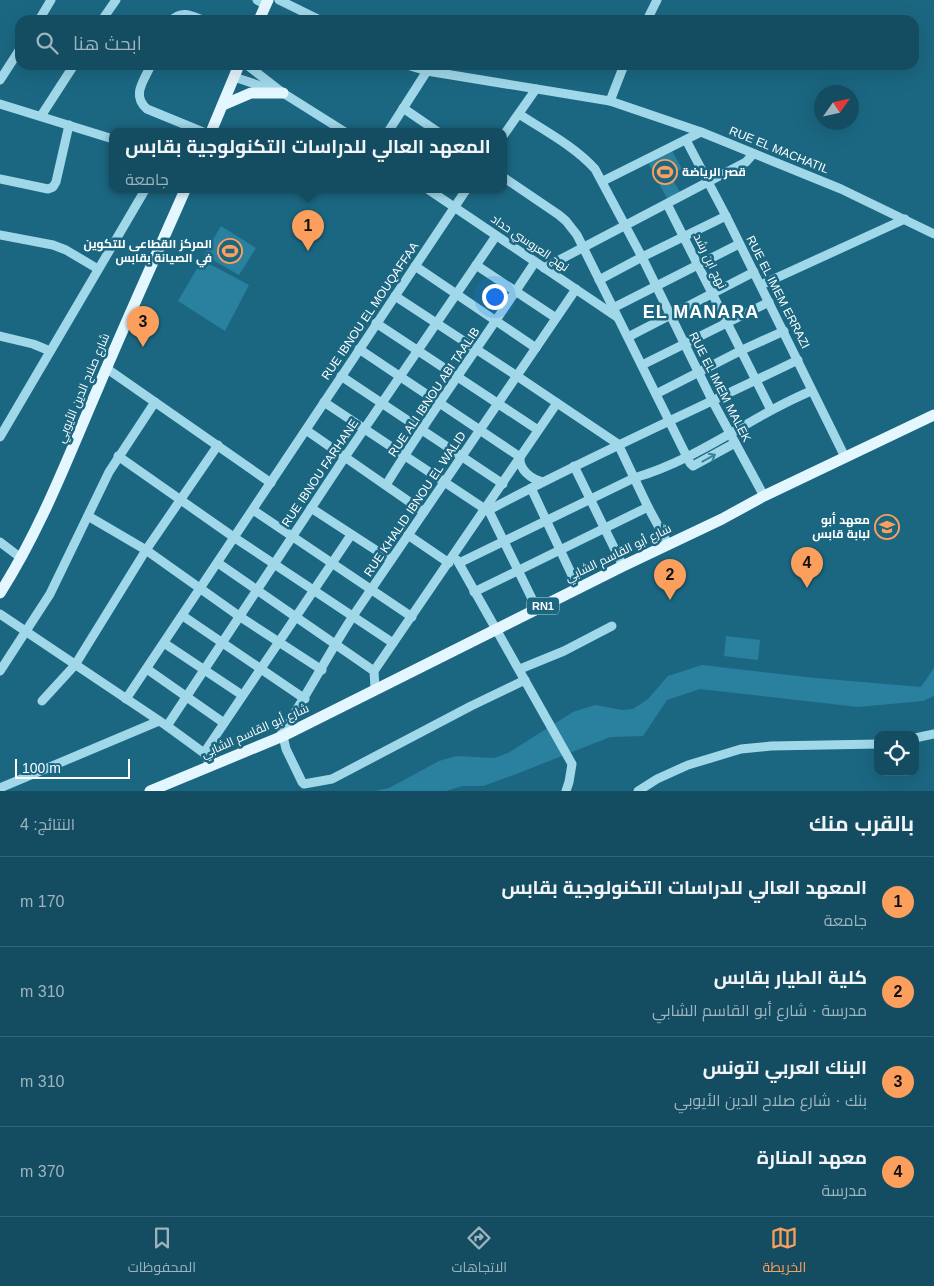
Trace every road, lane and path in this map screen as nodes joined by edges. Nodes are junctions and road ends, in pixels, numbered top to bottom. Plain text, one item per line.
1 (52, 0) edge
2 (116, 0) edge
3 (279, 0) edge
4 (657, 0) edge
5 (264, 2) edge
6 (42, 15) edge
7 (106, 15) edge
8 (260, 15) edge
9 (310, 15) edge
10 (650, 15) edge
11 (15, 57) edge
12 (71, 70) edge
13 (150, 70) edge
14 (237, 70) edge
15 (253, 70) edge
16 (424, 70) edge
17 (622, 70) edge
18 (427, 71) junction
19 (234, 77) junction
20 (0, 80) edge
21 (536, 89) junction
22 (283, 93) junction
23 (610, 101) junction
24 (0, 104) edge
25 (223, 105) junction
26 (403, 108) junction
27 (519, 114) junction
28 (41, 116) junction
29 (69, 125) junction
30 (193, 128) edge
31 (213, 128) edge
32 (339, 128) edge
33 (390, 128) edge
34 (432, 128) edge
35 (507, 130) edge
36 (701, 132) junction
37 (109, 138) edge
38 (686, 140) junction
39 (753, 154) junction
40 (0, 179) edge
41 (507, 180) edge
42 (602, 181) junction
43 (708, 182) junction
44 (143, 193) edge
45 (184, 193) edge
46 (434, 193) edge
47 (464, 193) edge
48 (667, 204) junction
49 (454, 206) junction
50 (726, 216) junction
51 (904, 219) junction
52 (625, 226) junction
53 (934, 234) edge
54 (0, 235) edge
55 (496, 236) junction
56 (684, 237) junction
57 (740, 244) junction
58 (584, 248) junction
59 (642, 257) junction
60 (535, 262) junction
61 (476, 264) junction
62 (698, 265) junction
63 (415, 266) junction
64 (98, 268) junction
65 (544, 268) junction
66 (754, 272) junction
67 (599, 280) junction
68 (761, 285) junction
69 (655, 286) junction
70 (576, 289) junction
71 (516, 291) junction
72 (456, 294) junction
73 (712, 294) junction
74 (394, 296) junction
75 (769, 302) junction
76 (613, 308) junction
77 (670, 316) junction
78 (617, 317) junction
79 (556, 318) junction
80 (497, 322) junction
81 (376, 323) junction
82 (727, 323) junction
83 (436, 324) junction
84 (784, 331) junction
85 (0, 336) edge
86 (628, 337) junction
87 (684, 345) junction
88 (536, 348) junction
89 (359, 349) junction
90 (742, 350) junction
91 (50, 351) junction
92 (418, 351) junction
93 (477, 351) junction
94 (798, 360) junction
95 (642, 365) junction
96 (106, 368) junction
97 (698, 373) junction
98 (341, 376) junction
99 (400, 376) junction
100 (517, 376) junction
101 (458, 378) junction
102 (757, 380) junction
103 (811, 391) junction
104 (656, 394) junction
105 (155, 402) junction
106 (324, 402) junction
107 (713, 402) junction
108 (382, 403) junction
109 (440, 403) junction
110 (557, 403) junction
111 (498, 405) junction
112 (771, 410) junction
113 (934, 415) edge
114 (670, 421) junction
115 (3, 425) edge
116 (364, 429) junction
117 (306, 430) junction
118 (423, 430) junction
119 (480, 430) junction
120 (538, 430) junction
121 (730, 434) junction
122 (0, 437) edge
123 (735, 443) junction
124 (618, 444) junction
125 (218, 446) junction
126 (118, 456) junction
127 (405, 456) junction
128 (520, 456) junction
129 (687, 456) junction
130 (345, 457) junction
131 (462, 457) junction
132 (845, 457) junction
133 (574, 466) junction
134 (634, 478) junction
135 (445, 482) junction
136 (542, 482) junction
137 (272, 483) junction
138 (503, 484) junction
139 (386, 485) junction
140 (531, 488) junction
141 (764, 496) junction
142 (590, 499) junction
143 (179, 500) junction
144 (648, 507) junction
145 (311, 508) junction
146 (487, 509) junction
147 (253, 510) junction
148 (424, 512) junction
149 (88, 516) junction
150 (546, 521) junction
151 (604, 529) junction
152 (351, 535) junction
153 (292, 536) junction
154 (408, 536) junction
155 (235, 538) junction
156 (504, 541) junction
157 (0, 542) edge
158 (668, 544) junction
159 (146, 550) junction
160 (561, 550) junction
161 (454, 554) junction
162 (22, 558) junction
163 (391, 560) junction
164 (218, 563) junction
165 (274, 563) junction
166 (332, 563) junction
167 (449, 563) junction
168 (459, 563) junction
169 (623, 566) junction
170 (518, 571) junction
171 (201, 588) junction
172 (578, 588) junction
173 (314, 589) junction
174 (257, 590) junction
175 (371, 590) junction
176 (474, 592) junction
177 (0, 593) edge
178 (538, 609) junction
179 (0, 614) edge
180 (182, 616) junction
181 (239, 616) junction
182 (296, 616) junction
183 (353, 616) junction
184 (412, 616) junction
185 (612, 626) dead end
186 (495, 630) junction
187 (26, 632) junction
188 (278, 642) junction
189 (164, 643) junction
190 (222, 643) junction
191 (393, 643) junction
192 (335, 644) junction
193 (74, 665) junction
194 (147, 669) junction
195 (260, 669) junction
196 (520, 669) junction
197 (204, 670) junction
198 (322, 670) junction
199 (0, 671) edge
200 (374, 671) junction
201 (525, 680) junction
202 (375, 688) junction
203 (242, 695) junction
204 (187, 696) junction
205 (126, 699) junction
206 (305, 699) junction
207 (42, 701) dead end
208 (163, 723) junction
209 (224, 723) junction
210 (934, 734) edge
211 (281, 736) junction
212 (919, 737) edge
213 (874, 744) edge
214 (204, 752) junction
215 (210, 765) junction
216 (302, 787) edge
217 (0, 788) edge
218 (150, 791) edge
219 (566, 791) edge
220 (639, 791) edge

1 - 6 street
2 - 7 street
3 - 9 street
4 - 10 street
5 - 8 main road
11 - 20 street
12 - 28 street
13 - 30 street
14 - 19 main road
15 - 22 street
16 - 18 street, RUE EL MACHATIL
17 - 23 street
18 - 21 street, RUE EL MACHATIL
18 - 26 street
19 - 22 street
19 - 25 main road
21 - 23 street, RUE EL MACHATIL
21 - 27 street
22 - 25 main road
22 - 32 street
23 - 36 street, RUE EL MACHATIL
24 - 28 street
25 - 31 main road
26 - 33 street
26 - 34 street
27 - 35 street
27 - 42 street, RUE EL IMEM MALEK
28 - 29 street
29 - 37 street
29 - 40 street
36 - 38 street
36 - 39 street, RUE EL MACHATIL
38 - 42 street
38 - 43 street, RUE EL IMEM ERRAZI
39 - 43 street
39 - 51 street, RUE EL MACHATIL
41 - 58 street
42 - 52 street, RUE EL IMEM MALEK
43 - 48 street
43 - 50 street, RUE EL IMEM ERRAZI
44 - 64 street
45 - 96 main road, شارع صلاح الدين الأيوبي
46 - 49 street, نهج العروسي حداد
47 - 49 street, RUE IBNOU EL MOUQAFFAA
48 - 52 street
48 - 56 street, نهج ابن رشد
49 - 55 street, نهج العروسي حداد
49 - 63 street, RUE IBNOU EL MOUQAFFAA
50 - 56 street
50 - 57 street, RUE EL IMEM ERRAZI
51 - 53 street, RUE EL MACHATIL
51 - 68 street
52 - 58 street
52 - 59 street, RUE EL IMEM MALEK
54 - 64 street
55 - 60 street, نهج العروسي حداد
55 - 61 street, RUE IBNOU FARHANE
56 - 59 street
56 - 62 street, نهج ابن رشد
57 - 62 street
57 - 66 street, RUE EL IMEM ERRAZI
58 - 65 street
58 - 67 street
59 - 67 street
59 - 69 street, RUE EL IMEM MALEK
60 - 65 street, نهج العروسي حداد
60 - 71 street, RUE ALI IBNOU ABI TAALIB
61 - 71 street
61 - 72 street, RUE IBNOU FARHANE
62 - 69 street
62 - 73 street, نهج ابن رشد
63 - 72 street
63 - 74 street, RUE IBNOU EL MOUQAFFAA
64 - 91 street
65 - 70 street, نهج العروسي حداد
66 - 68 street, RUE EL IMEM ERRAZI
66 - 73 street
67 - 76 street
68 - 75 street, RUE EL IMEM ERRAZI
69 - 76 street
69 - 77 street, RUE EL IMEM MALEK
70 - 78 street, نهج العروسي حداد
70 - 79 street, RUE KHALID IBNOU EL WALID
71 - 79 street
71 - 80 street, RUE ALI IBNOU ABI TAALIB
72 - 80 street
72 - 83 street, RUE IBNOU FARHANE
73 - 77 street
73 - 82 street, نهج ابن رشد
74 - 81 street, RUE IBNOU EL MOUQAFFAA
74 - 83 street
75 - 82 street
75 - 84 street, RUE EL IMEM ERRAZI
76 - 78 street
77 - 86 street
77 - 87 street, RUE EL IMEM MALEK
78 - 86 street
79 - 88 street, RUE KHALID IBNOU EL WALID
80 - 88 street
80 - 93 street, RUE ALI IBNOU ABI TAALIB
81 - 89 street, RUE IBNOU EL MOUQAFFAA
81 - 92 street
82 - 87 street
82 - 90 street, نهج ابن رشد
83 - 92 street, RUE IBNOU FARHANE
83 - 93 street
84 - 90 street
84 - 94 street, RUE EL IMEM ERRAZI
85 - 91 street
86 - 95 street
87 - 95 street
87 - 97 street, RUE EL IMEM MALEK
88 - 100 street, RUE KHALID IBNOU EL WALID
89 - 98 street, RUE IBNOU EL MOUQAFFAA
89 - 99 street
90 - 97 street
90 - 102 street, نهج ابن رشد
91 - 115 street
92 - 99 street, RUE IBNOU FARHANE
92 - 101 street
93 - 100 street
93 - 101 street, RUE ALI IBNOU ABI TAALIB
94 - 102 street
94 - 103 street, RUE EL IMEM ERRAZI
95 - 104 street
96 - 105 street
96 - 162 main road, شارع صلاح الدين الأيوبي
97 - 104 street
97 - 107 street, RUE EL IMEM MALEK
98 - 106 street, RUE IBNOU EL MOUQAFFAA
98 - 108 street
99 - 108 street, RUE IBNOU FARHANE
99 - 109 street
100 - 110 street
100 - 111 street, RUE KHALID IBNOU EL WALID
101 - 109 street, RUE ALI IBNOU ABI TAALIB
101 - 111 street
102 - 107 street
102 - 112 street, نهج ابن رشد
103 - 112 street
103 - 132 street, RUE EL IMEM ERRAZI
104 - 114 street
105 - 125 street
105 - 126 street
106 - 116 street
106 - 117 street, RUE IBNOU EL MOUQAFFAA
107 - 114 street
107 - 121 street, RUE EL IMEM MALEK
108 - 116 street, RUE IBNOU FARHANE
108 - 118 street
109 - 118 street, RUE ALI IBNOU ABI TAALIB
109 - 119 street
110 - 120 street
110 - 124 street
111 - 119 street, RUE KHALID IBNOU EL WALID
111 - 120 street
112 - 121 street
113 - 132 main road, شارع أبو القاسم الشابي / RN1
114 - 124 street
114 - 129 street
115 - 122 street
116 - 127 street
116 - 130 street, RUE IBNOU FARHANE
117 - 130 street
117 - 137 street, RUE IBNOU EL MOUQAFFAA
118 - 127 street, RUE ALI IBNOU ABI TAALIB
118 - 131 street
119 - 128 street
119 - 131 street, RUE KHALID IBNOU EL WALID
120 - 128 street
121 - 123 street, RUE EL IMEM MALEK
121 - 129 street
129 -> 123 street
123 - 141 street, RUE EL IMEM MALEK
124 - 133 street
124 - 134 street
125 - 137 street
125 - 143 street
126 - 143 street
126 - 149 street
127 - 135 street
127 - 139 street, RUE ALI IBNOU ABI TAALIB
128 - 136 street
128 - 138 street
129 - 134 street
130 - 139 street
130 - 145 street, RUE IBNOU FARHANE
131 - 135 street, RUE KHALID IBNOU EL WALID
131 - 138 street
132 - 141 main road, شارع أبو القاسم الشابي / RN1
133 - 136 street
133 - 142 street
134 - 142 street
134 - 144 street
135 - 146 street
135 - 148 street, RUE KHALID IBNOU EL WALID
136 - 140 street
137 - 147 street, RUE IBNOU EL MOUQAFFAA
138 - 146 street
139 - 148 street
140 - 146 street
140 - 150 street
141 - 158 main road, شارع أبو القاسم الشابي / RN1
142 - 150 street
142 - 151 street
143 - 155 street
143 - 159 street
144 - 151 street
144 - 158 street
145 - 152 street
145 - 153 street, RUE IBNOU FARHANE
146 - 156 street
146 - 161 street
147 - 153 street
147 - 155 street, RUE IBNOU EL MOUQAFFAA
148 - 154 street, RUE KHALID IBNOU EL WALID
149 - 159 street
149 - 187 street
150 - 156 street
150 - 160 street
151 - 160 street
151 - 169 street
152 - 163 street
152 - 166 street
153 - 165 street, RUE IBNOU FARHANE
153 - 166 street
154 - 163 street, RUE KHALID IBNOU EL WALID
154 - 167 street
155 - 164 street, RUE IBNOU EL MOUQAFFAA
155 - 165 street
156 - 168 street
156 - 170 street
157 - 162 street
158 - 169 main road, شارع أبو القاسم الشابي / RN1
159 - 171 street
159 - 193 street
160 - 170 street
160 - 172 street
161 - 167 street
161 - 168 street
162 - 177 main road, شارع صلاح الدين الأيوبي
163 - 175 street, RUE KHALID IBNOU EL WALID
164 - 171 street, RUE IBNOU EL MOUQAFFAA
164 - 174 street
165 - 173 street
165 - 174 street, RUE IBNOU FARHANE
166 - 173 street
166 - 175 street
167 - 184 street
168 - 176 street
169 - 172 main road, شارع أبو القاسم الشابي / RN1
170 - 176 street
170 - 178 street
171 - 180 street, RUE IBNOU EL MOUQAFFAA
171 - 181 street
172 - 178 main road, شارع أبو القاسم الشابي / RN1
173 - 182 street
173 - 183 street
174 - 181 street, RUE IBNOU FARHANE
174 - 182 street
175 - 183 street, RUE KHALID IBNOU EL WALID
175 - 184 street
176 - 186 street
178 - 186 main road, شارع أبو القاسم الشابي / RN1
179 - 187 street
180 - 189 street, RUE IBNOU EL MOUQAFFAA
180 - 190 street
181 - 188 street
181 - 190 street, RUE IBNOU FARHANE
182 - 188 street
182 - 192 street
183 - 191 street
183 - 192 street, RUE KHALID IBNOU EL WALID
184 - 191 street
185 - 196 street
186 - 196 street
186 - 202 main road, شارع أبو القاسم الشابي / RN1
187 - 193 street
187 - 199 street
188 - 195 street
188 - 198 street
189 - 194 street, RUE IBNOU EL MOUQAFFAA
189 - 197 street
190 - 195 street
190 - 197 street, RUE IBNOU FARHANE
191 - 200 street
192 - 198 street, RUE KHALID IBNOU EL WALID
192 - 200 street
193 - 205 street
193 - 207 street
194 - 204 street
194 - 205 street, RUE IBNOU EL MOUQAFFAA
195 - 203 street
195 - 206 street
196 - 201 street
197 - 203 street
197 - 204 street, RUE IBNOU FARHANE
198 - 206 street, RUE KHALID IBNOU EL WALID
200 - 202 street
201 - 216 street
201 - 219 street
202 - 211 main road, شارع أبو القاسم الشابي / RN1
203 - 209 street
204 - 208 street, RUE IBNOU FARHANE
204 - 209 street
205 - 208 street
206 - 211 street, RUE KHALID IBNOU EL WALID
208 - 214 street
208 - 217 street
209 - 214 street
210 - 212 street
211 - 215 main road, شارع أبو القاسم الشابي / RN1
211 - 216 street
213 - 220 street
214 - 215 street
215 - 218 main road, شارع أبو القاسم الشابي / RN1

